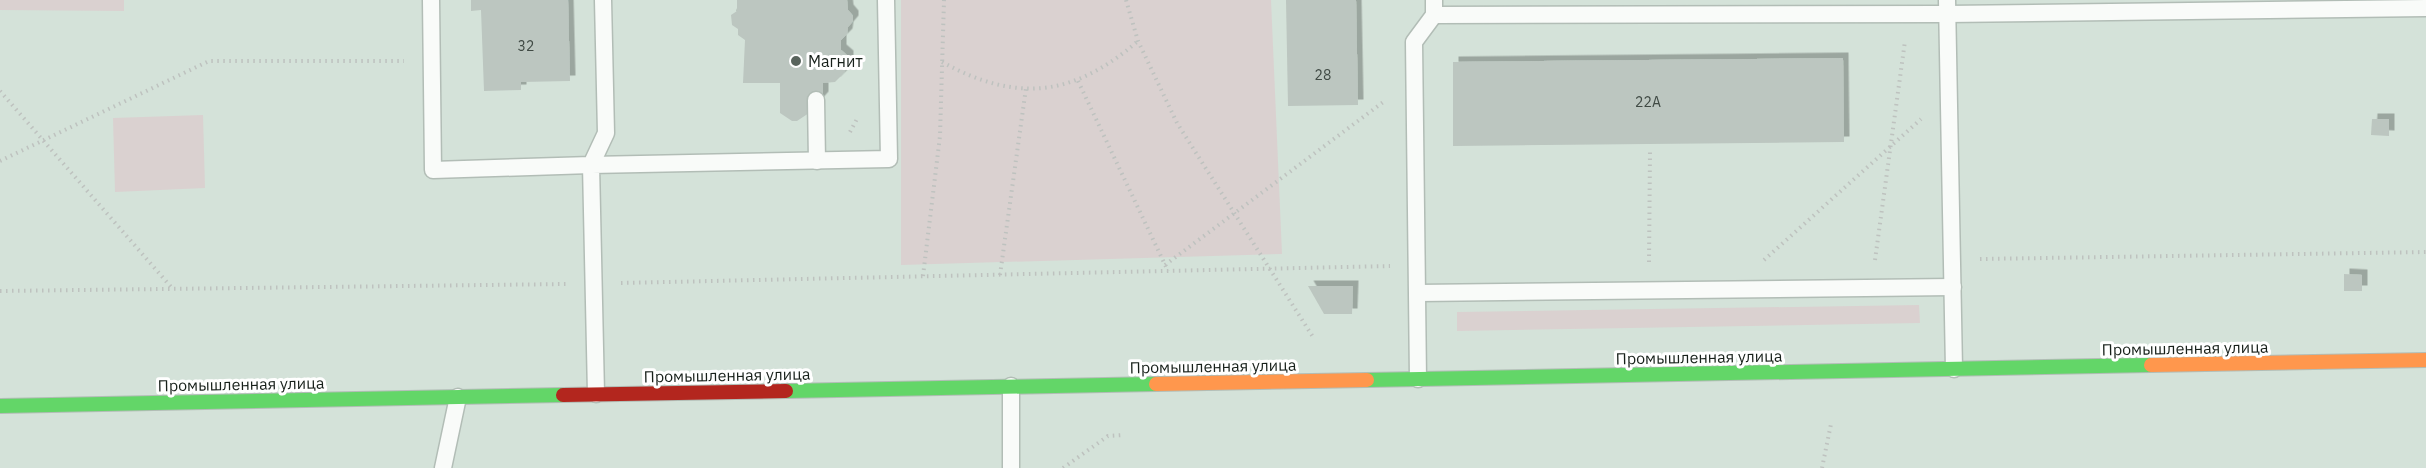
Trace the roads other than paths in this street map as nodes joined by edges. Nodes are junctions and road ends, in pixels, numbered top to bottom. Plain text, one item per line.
1 (431, 0) edge
2 (603, 0) edge
3 (886, 0) edge
4 (1801, 7) edge
5 (1947, 7) edge
6 (1434, 8) edge
7 (2426, 8) edge
8 (816, 100) dead end
9 (817, 161) junction
10 (591, 165) junction
11 (1953, 287) junction
12 (1418, 293) junction
13 (2426, 360) edge
14 (1954, 369) junction
15 (1418, 379) junction
16 (1011, 386) junction
17 (596, 394) junction
18 (458, 397) junction
19 (0, 406) edge
20 (443, 468) edge
21 (1011, 468) edge

1 - 10 lane
2 - 10 lane
3 - 9 lane
4 - 5 lane
4 - 6 lane
5 - 7 lane
5 - 11 lane
6 - 12 lane
8 - 9 lane
9 - 10 lane
10 - 17 lane
11 - 12 lane
11 - 14 lane
12 - 15 lane
13 - 14 street, Промышленная улица
14 - 15 street, Промышленная улица
15 - 16 street, Промышленная улица
16 - 17 street, Промышленная улица
16 - 21 lane
17 - 18 street, Промышленная улица
18 - 19 street, Промышленная улица
18 - 20 lane

